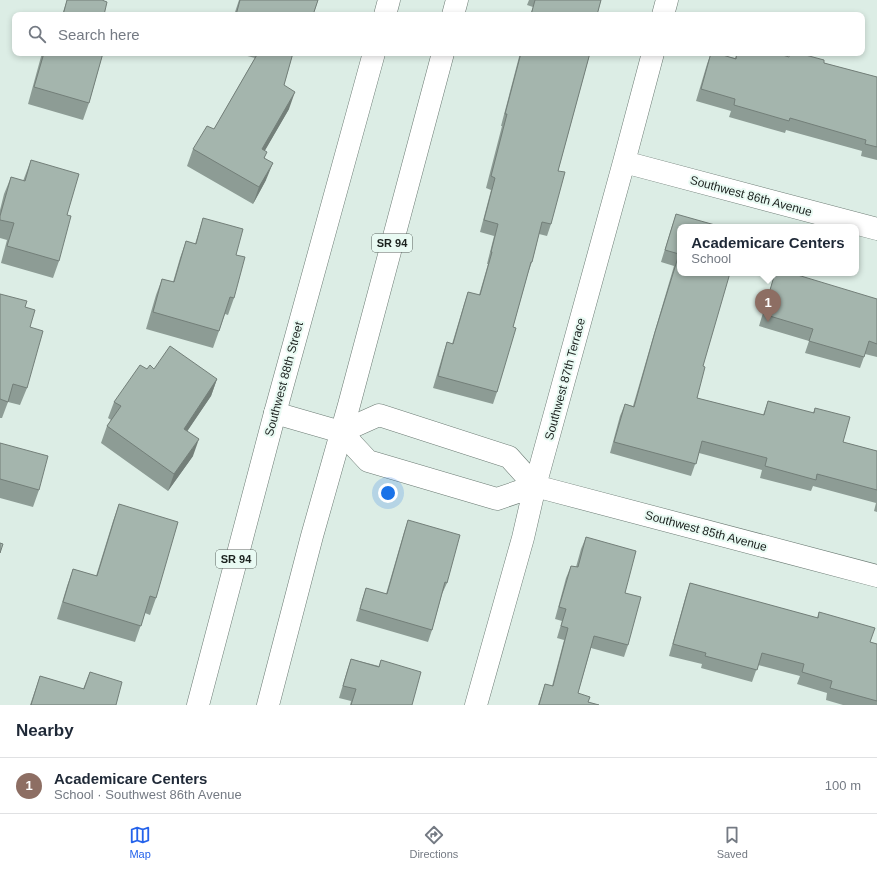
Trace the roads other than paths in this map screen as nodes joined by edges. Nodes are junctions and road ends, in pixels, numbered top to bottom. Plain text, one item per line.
1 (389, 0) edge
2 (457, 0) edge
3 (667, 0) edge
4 (386, 12) edge
5 (454, 12) edge
6 (664, 12) edge
7 (373, 56) edge
8 (442, 56) edge
9 (652, 56) edge
10 (624, 162) junction
11 (858, 224) edge
12 (859, 224) edge
13 (877, 229) edge
14 (275, 413) junction
15 (341, 432) junction
16 (535, 486) junction
17 (877, 576) edge
18 (198, 705) edge
19 (268, 705) edge
20 (476, 705) edge

1 - 4 street
2 - 5 street
3 - 6 street
7 - 14 street, Southwest 88th Street / SR 94
8 - 15 street, SR 94
9 - 10 street, Southwest 87th Terrace
10 - 11 street, Southwest 86th Avenue
10 - 16 street, Southwest 87th Terrace
12 - 13 street, Southwest 86th Avenue
14 - 15 street
14 - 18 street, Southwest 88th Street / SR 94
15 - 16 street
15 - 16 street
15 - 19 street, SR 94
16 - 17 street, Southwest 85th Avenue
16 - 20 street, Southwest 87th Terrace

